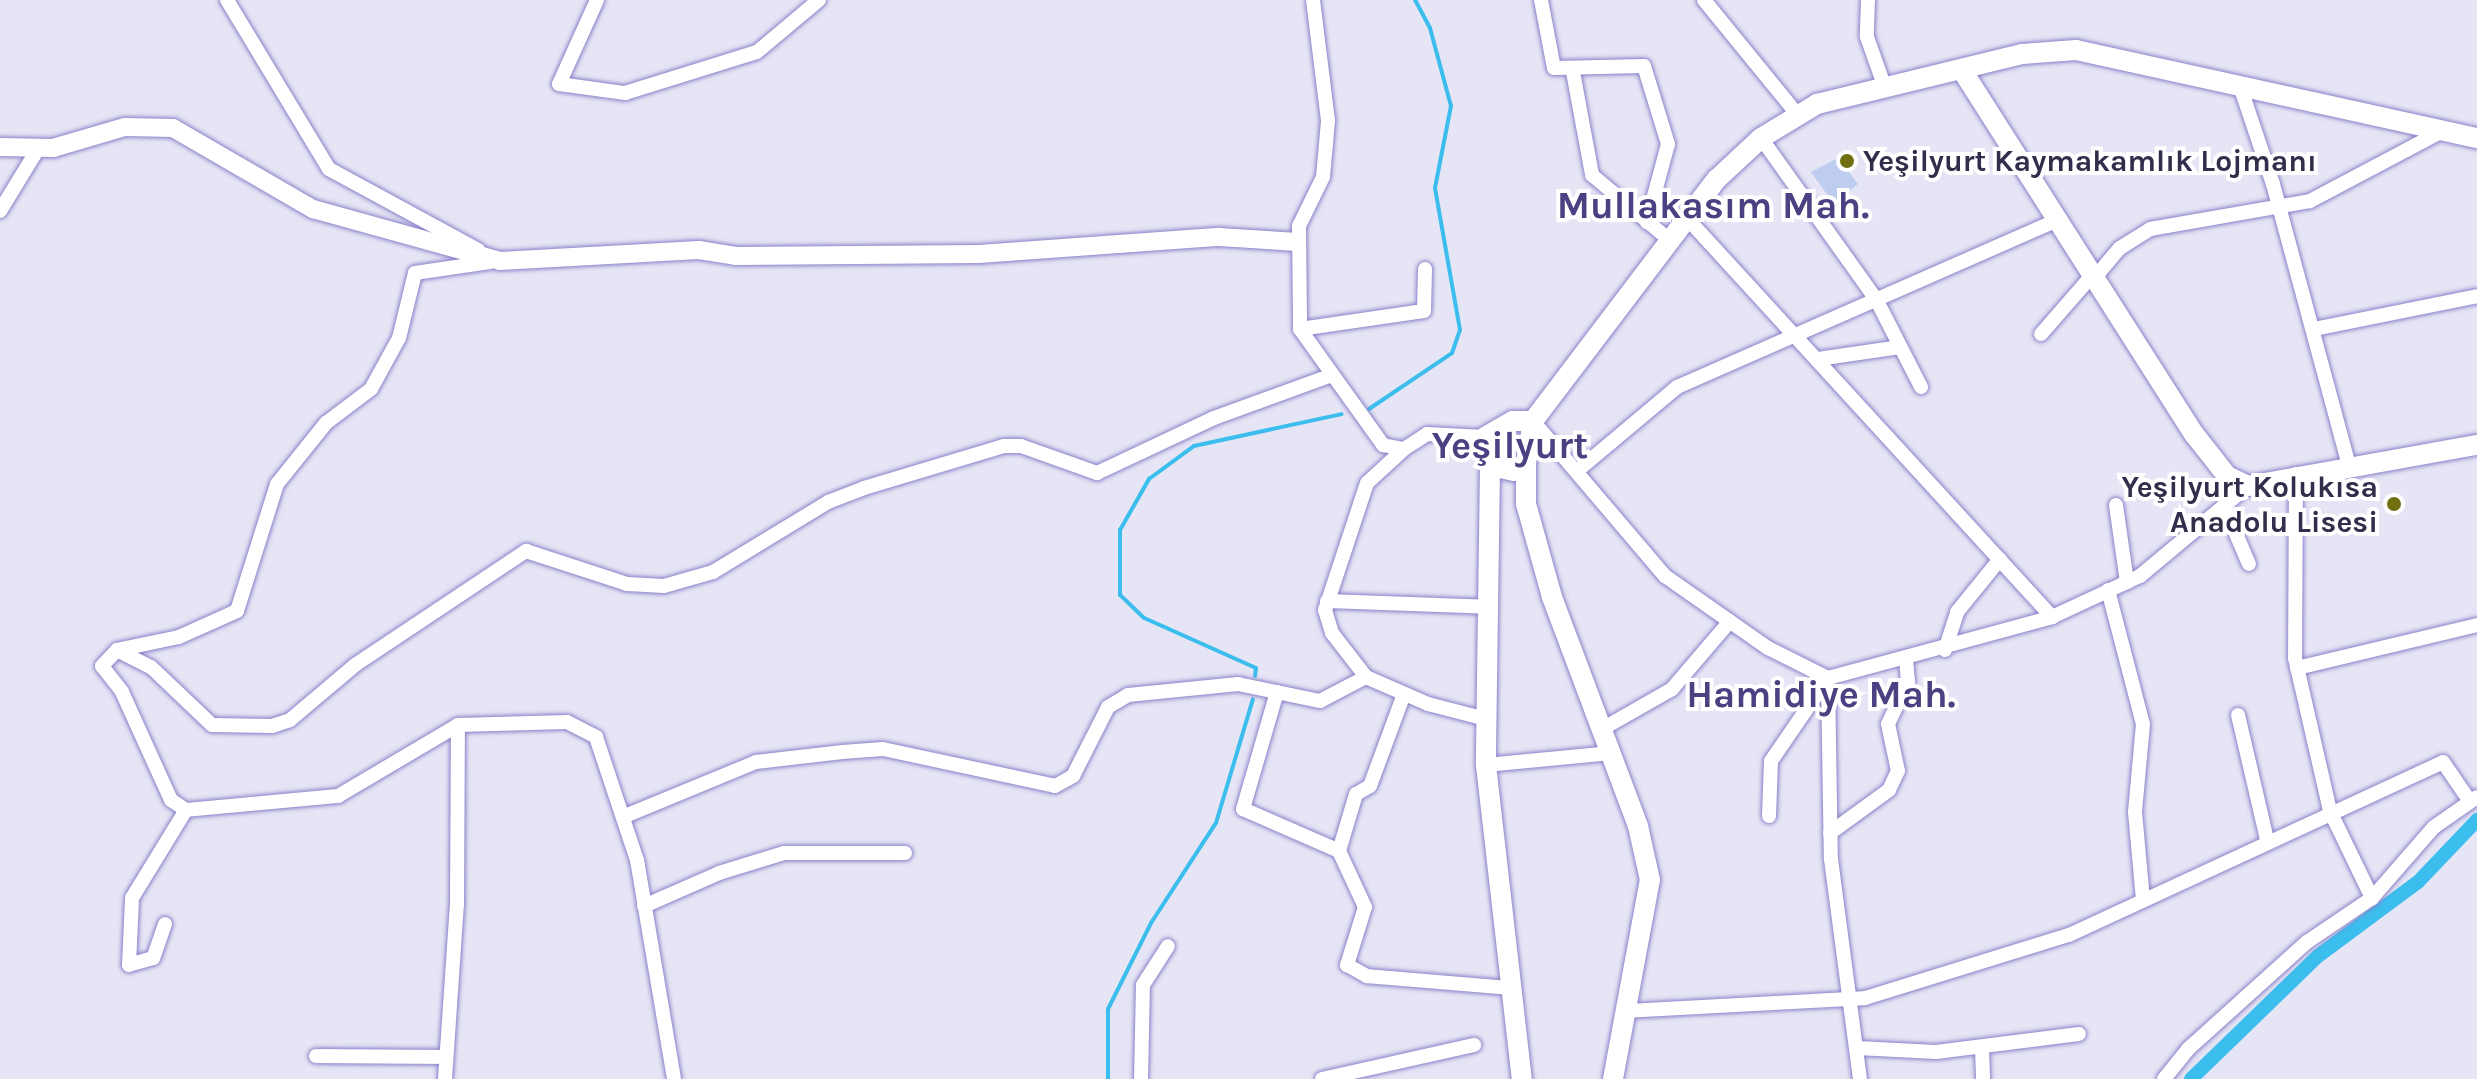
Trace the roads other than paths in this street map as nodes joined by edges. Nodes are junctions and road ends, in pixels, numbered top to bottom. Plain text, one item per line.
1 (227, 0) edge
2 (597, 0) edge
3 (819, 0) edge
4 (1313, 0) edge
5 (1541, 0) edge
6 (1704, 0) edge
7 (1868, 0) edge
8 (1962, 70) junction
9 (1573, 72) junction
10 (1884, 85) junction
11 (2241, 89) junction
12 (1797, 114) junction
13 (2442, 131) junction
14 (1761, 138) junction
15 (2477, 138) edge
16 (0, 147) edge
17 (39, 147) junction
18 (2280, 209) junction
19 (0, 211) edge
20 (1685, 216) junction
21 (2057, 220) junction
22 (1647, 222) junction
23 (1667, 238) junction
24 (1297, 242) junction
25 (500, 261) junction
26 (1425, 269) dead end
27 (2096, 274) junction
28 (2477, 296) edge
29 (1876, 299) junction
30 (1300, 329) junction
31 (2314, 329) junction
32 (2041, 334) dead end
33 (1797, 335) junction
34 (1900, 347) junction
35 (1818, 359) junction
36 (1332, 375) junction
37 (1921, 387) dead end
38 (1533, 421) junction
39 (1485, 437) junction
40 (2477, 445) edge
41 (1404, 449) junction
42 (1526, 463) junction
43 (1490, 466) junction
44 (2350, 470) junction
45 (1577, 471) junction
46 (2296, 474) junction
47 (2248, 486) junction
48 (2116, 505) dead end
49 (2224, 506) junction
50 (2000, 559) junction
51 (2249, 564) dead end
52 (2127, 582) junction
53 (2108, 590) junction
54 (1327, 601) junction
55 (1487, 607) junction
56 (2052, 617) junction
57 (1730, 621) junction
58 (2477, 625) edge
59 (117, 650) junction
60 (1945, 650) junction
61 (1906, 660) junction
62 (2297, 668) junction
63 (1366, 677) junction
64 (1828, 678) junction
65 (1277, 692) junction
66 (1404, 694) junction
67 (2238, 715) dead end
68 (1486, 719) junction
69 (458, 725) junction
70 (1602, 729) junction
71 (1611, 753) junction
72 (1486, 765) junction
73 (2473, 799) edge
74 (186, 810) junction
75 (2330, 811) junction
76 (625, 816) junction
77 (1769, 816) dead end
78 (1830, 833) junction
79 (2267, 840) junction
80 (1339, 851) junction
81 (905, 853) dead end
82 (2372, 898) junction
83 (2143, 900) junction
84 (644, 906) junction
85 (165, 924) dead end
86 (1168, 946) dead end
87 (1510, 988) junction
88 (1850, 996) junction
89 (1626, 1011) junction
90 (2079, 1034) dead end
91 (1620, 1041) junction
92 (1474, 1045) dead end
93 (1857, 1048) junction
94 (1982, 1048) junction
95 (316, 1056) dead end
96 (444, 1057) junction
97 (445, 1079) edge
98 (674, 1079) edge
99 (1141, 1079) edge
100 (1149, 1079) edge
101 (1322, 1079) edge
102 (1522, 1079) edge
103 (1613, 1079) edge
104 (1619, 1079) edge
105 (1860, 1079) edge
106 (1983, 1079) edge
107 (2164, 1079) edge

1 - 25 street
2 - 3 street
4 - 24 street
5 - 9 street
6 - 12 street
7 - 10 street
8 - 10 main road
8 - 11 main road
8 - 21 main road
9 - 22 street
9 - 22 street
10 - 12 main road
11 - 13 main road
11 - 18 street
12 - 14 main road
13 - 15 main road
13 - 18 street
14 - 20 main road
14 - 29 street
16 - 17 street
17 - 19 street
17 - 25 street
18 - 27 street
18 - 31 street
20 - 23 main road
20 - 33 street
21 - 27 main road
21 - 29 street
22 - 23 street
23 - 38 main road
24 - 25 street
24 - 30 street
25 - 59 street
26 - 30 street
27 - 32 street
27 - 47 main road
28 - 31 street
29 - 33 street
29 - 34 street
30 - 36 street
31 - 44 street
33 - 35 street
33 - 45 street
34 - 35 street
34 - 37 street
35 - 50 street
36 - 41 street
36 - 59 street
38 - 39 main road
38 - 42 main road
38 - 45 street
39 - 41 street
39 - 43 main road
40 - 44 main road
41 - 54 street
42 - 43 main road
42 - 70 main road
43 - 55 main road
44 - 46 main road
45 - 57 street
46 - 47 main road
46 - 62 street
47 - 49 street
48 - 52 street
49 - 51 street
49 - 52 street
50 - 56 street
50 - 60 street
52 - 53 street
53 - 56 street
53 - 83 street
54 - 55 street
54 - 63 street
55 - 68 main road
56 - 60 street
57 - 64 street
57 - 70 street
58 - 62 street
59 - 74 street
60 - 61 street
61 - 64 street
61 - 78 street
62 - 75 street
63 - 65 street
63 - 66 street
64 - 77 street
64 - 78 street
65 - 76 street
65 - 80 street
66 - 68 street
66 - 80 street
67 - 79 street
68 - 72 main road
69 - 74 street
69 - 76 street
69 - 96 street
70 - 71 main road
71 - 72 street
71 - 89 main road
72 - 87 main road
73 - 75 street
73 - 82 street
74 - 85 street
75 - 79 street
75 - 82 street
76 - 84 street
78 - 88 street
79 - 83 street
80 - 87 street
81 - 84 street
82 - 107 street
83 - 88 street
84 - 98 street
86 - 99 street
87 - 102 main road
88 - 89 street
88 - 93 street
89 - 91 main road
90 - 94 street
91 - 103 main road
91 - 104 street
92 - 101 street
93 - 94 street
93 - 105 street
94 - 106 street
95 - 96 street
96 - 97 street
99 - 100 street

